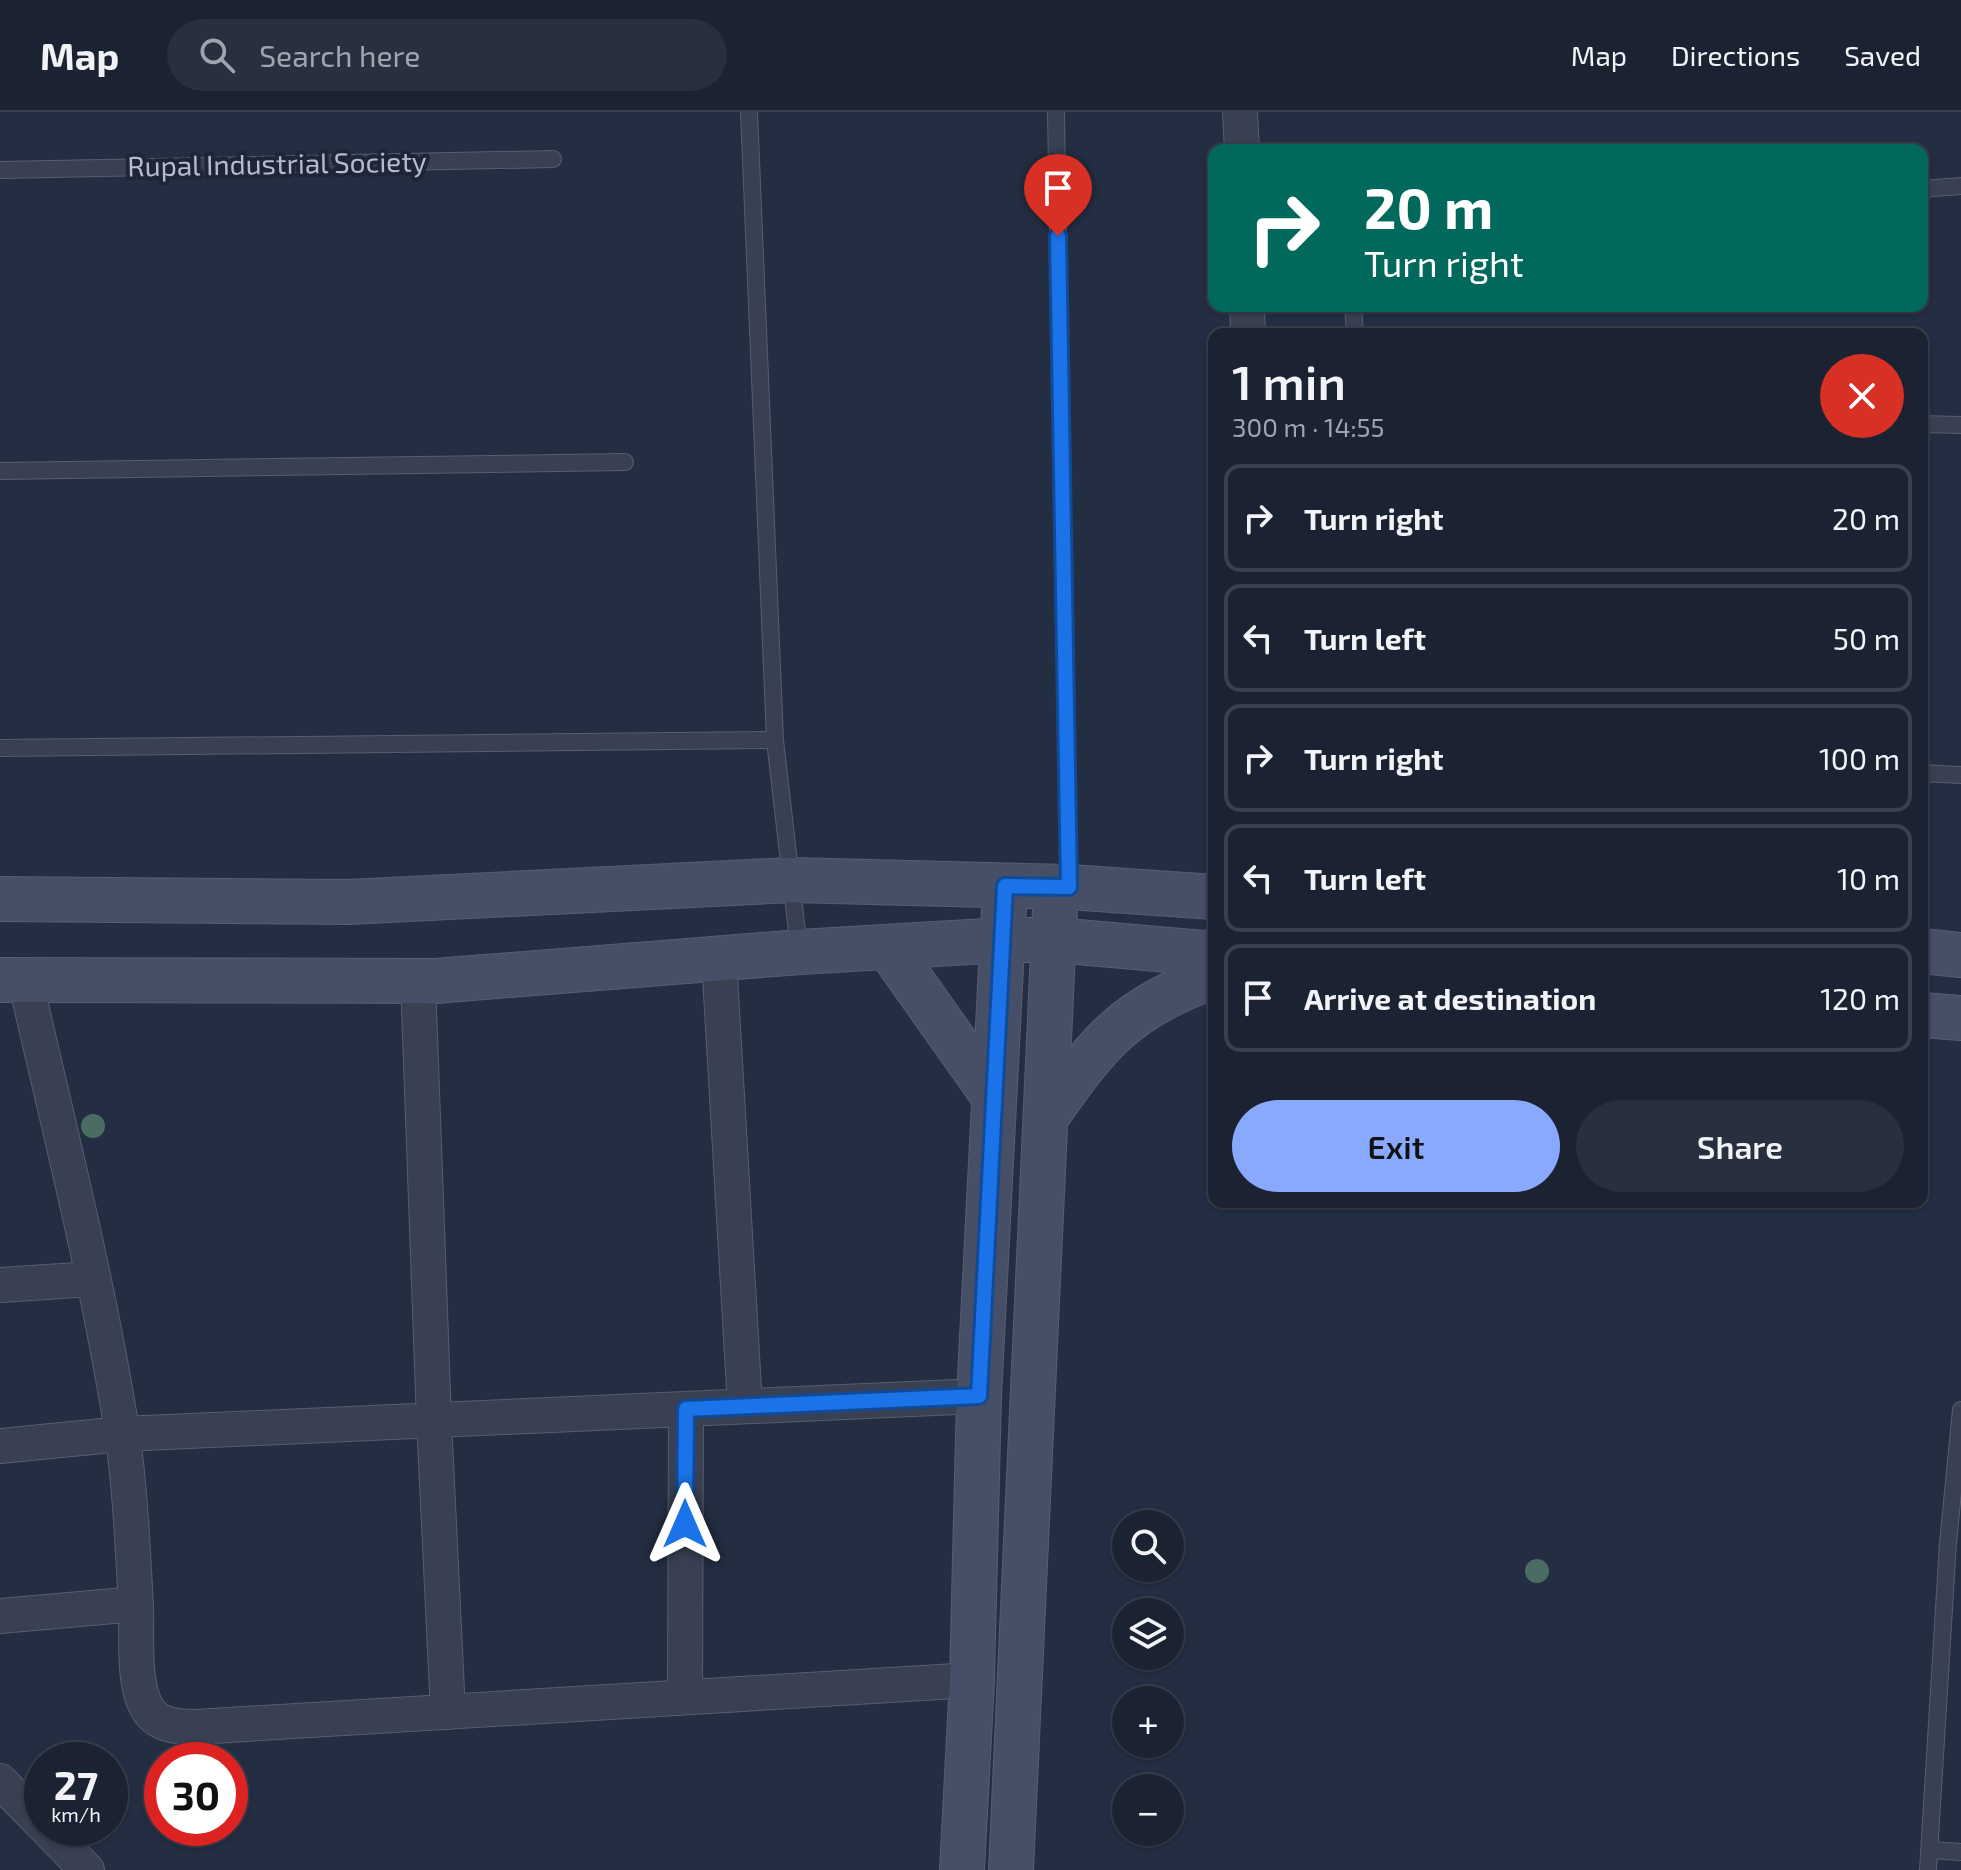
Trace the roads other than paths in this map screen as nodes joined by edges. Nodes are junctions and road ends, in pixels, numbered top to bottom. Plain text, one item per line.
1 (749, 112) edge
2 (1056, 112) edge
3 (1240, 112) edge
4 (1242, 144) edge
5 (553, 159) dead end
6 (0, 170) edge
7 (1961, 186) edge
8 (1928, 189) edge
9 (1928, 424) edge
10 (1961, 425) edge
11 (625, 462) dead end
12 (0, 471) edge
13 (775, 740) junction
14 (0, 748) edge
15 (1928, 773) edge
16 (1961, 775) edge
17 (792, 880) junction
18 (1005, 886) junction
19 (1062, 887) junction
20 (1208, 897) edge
21 (0, 899) edge
22 (1003, 940) junction
23 (1055, 940) junction
24 (888, 947) junction
25 (800, 952) junction
26 (1928, 952) edge
27 (1208, 953) edge
28 (1961, 955) edge
29 (719, 959) junction
30 (1208, 978) edge
31 (13, 980) edge
32 (418, 981) junction
33 (1928, 1015) edge
34 (1961, 1018) edge
35 (994, 1097) junction
36 (1047, 1116) junction
37 (93, 1279) junction
38 (0, 1285) edge
39 (979, 1396) junction
40 (745, 1406) junction
41 (686, 1409) junction
42 (1961, 1410) edge
43 (434, 1420) junction
44 (122, 1434) junction
45 (0, 1446) edge
46 (1955, 1544) edge
47 (136, 1604) junction
48 (0, 1616) edge
49 (972, 1680) junction
50 (685, 1697) junction
51 (448, 1712) junction
52 (0, 1781) edge
53 (24, 1806) edge
54 (64, 1846) edge
55 (1930, 1850) junction
56 (1961, 1852) edge
57 (87, 1870) edge
58 (962, 1870) edge
59 (1011, 1870) edge
60 (1928, 1870) edge

1 - 13 lane
2 - 19 lane
3 - 4 street
5 - 6 lane, Rupal Industrial Society
7 - 8 lane
9 - 10 lane
11 - 12 lane
13 - 14 lane
13 - 17 lane
15 - 16 lane
17 - 18 street
17 - 21 street
17 - 25 lane
18 - 19 street
18 - 22 street
19 - 20 street
19 - 23 street
22 - 23 street
22 - 24 street
22 - 35 street
23 - 27 street
23 - 36 street
24 - 25 street
24 - 35 street
25 - 29 street
26 - 28 street
29 - 32 street
29 - 40 street
30 - 36 street
31 - 32 street
31 - 37 street
32 - 43 street
33 - 34 street
35 - 39 street
36 - 59 street
37 - 38 street
37 - 44 street
39 - 40 street
39 - 49 street
40 - 41 street
41 - 43 street
41 - 50 street
42 - 46 lane
43 - 44 street
43 - 51 street
44 - 45 street
44 - 47 street
46 - 55 lane
47 - 48 street
47 - 51 street
49 - 50 street
49 - 58 street
50 - 51 street
52 - 53 street
54 - 57 street
55 - 56 lane
55 - 60 lane

